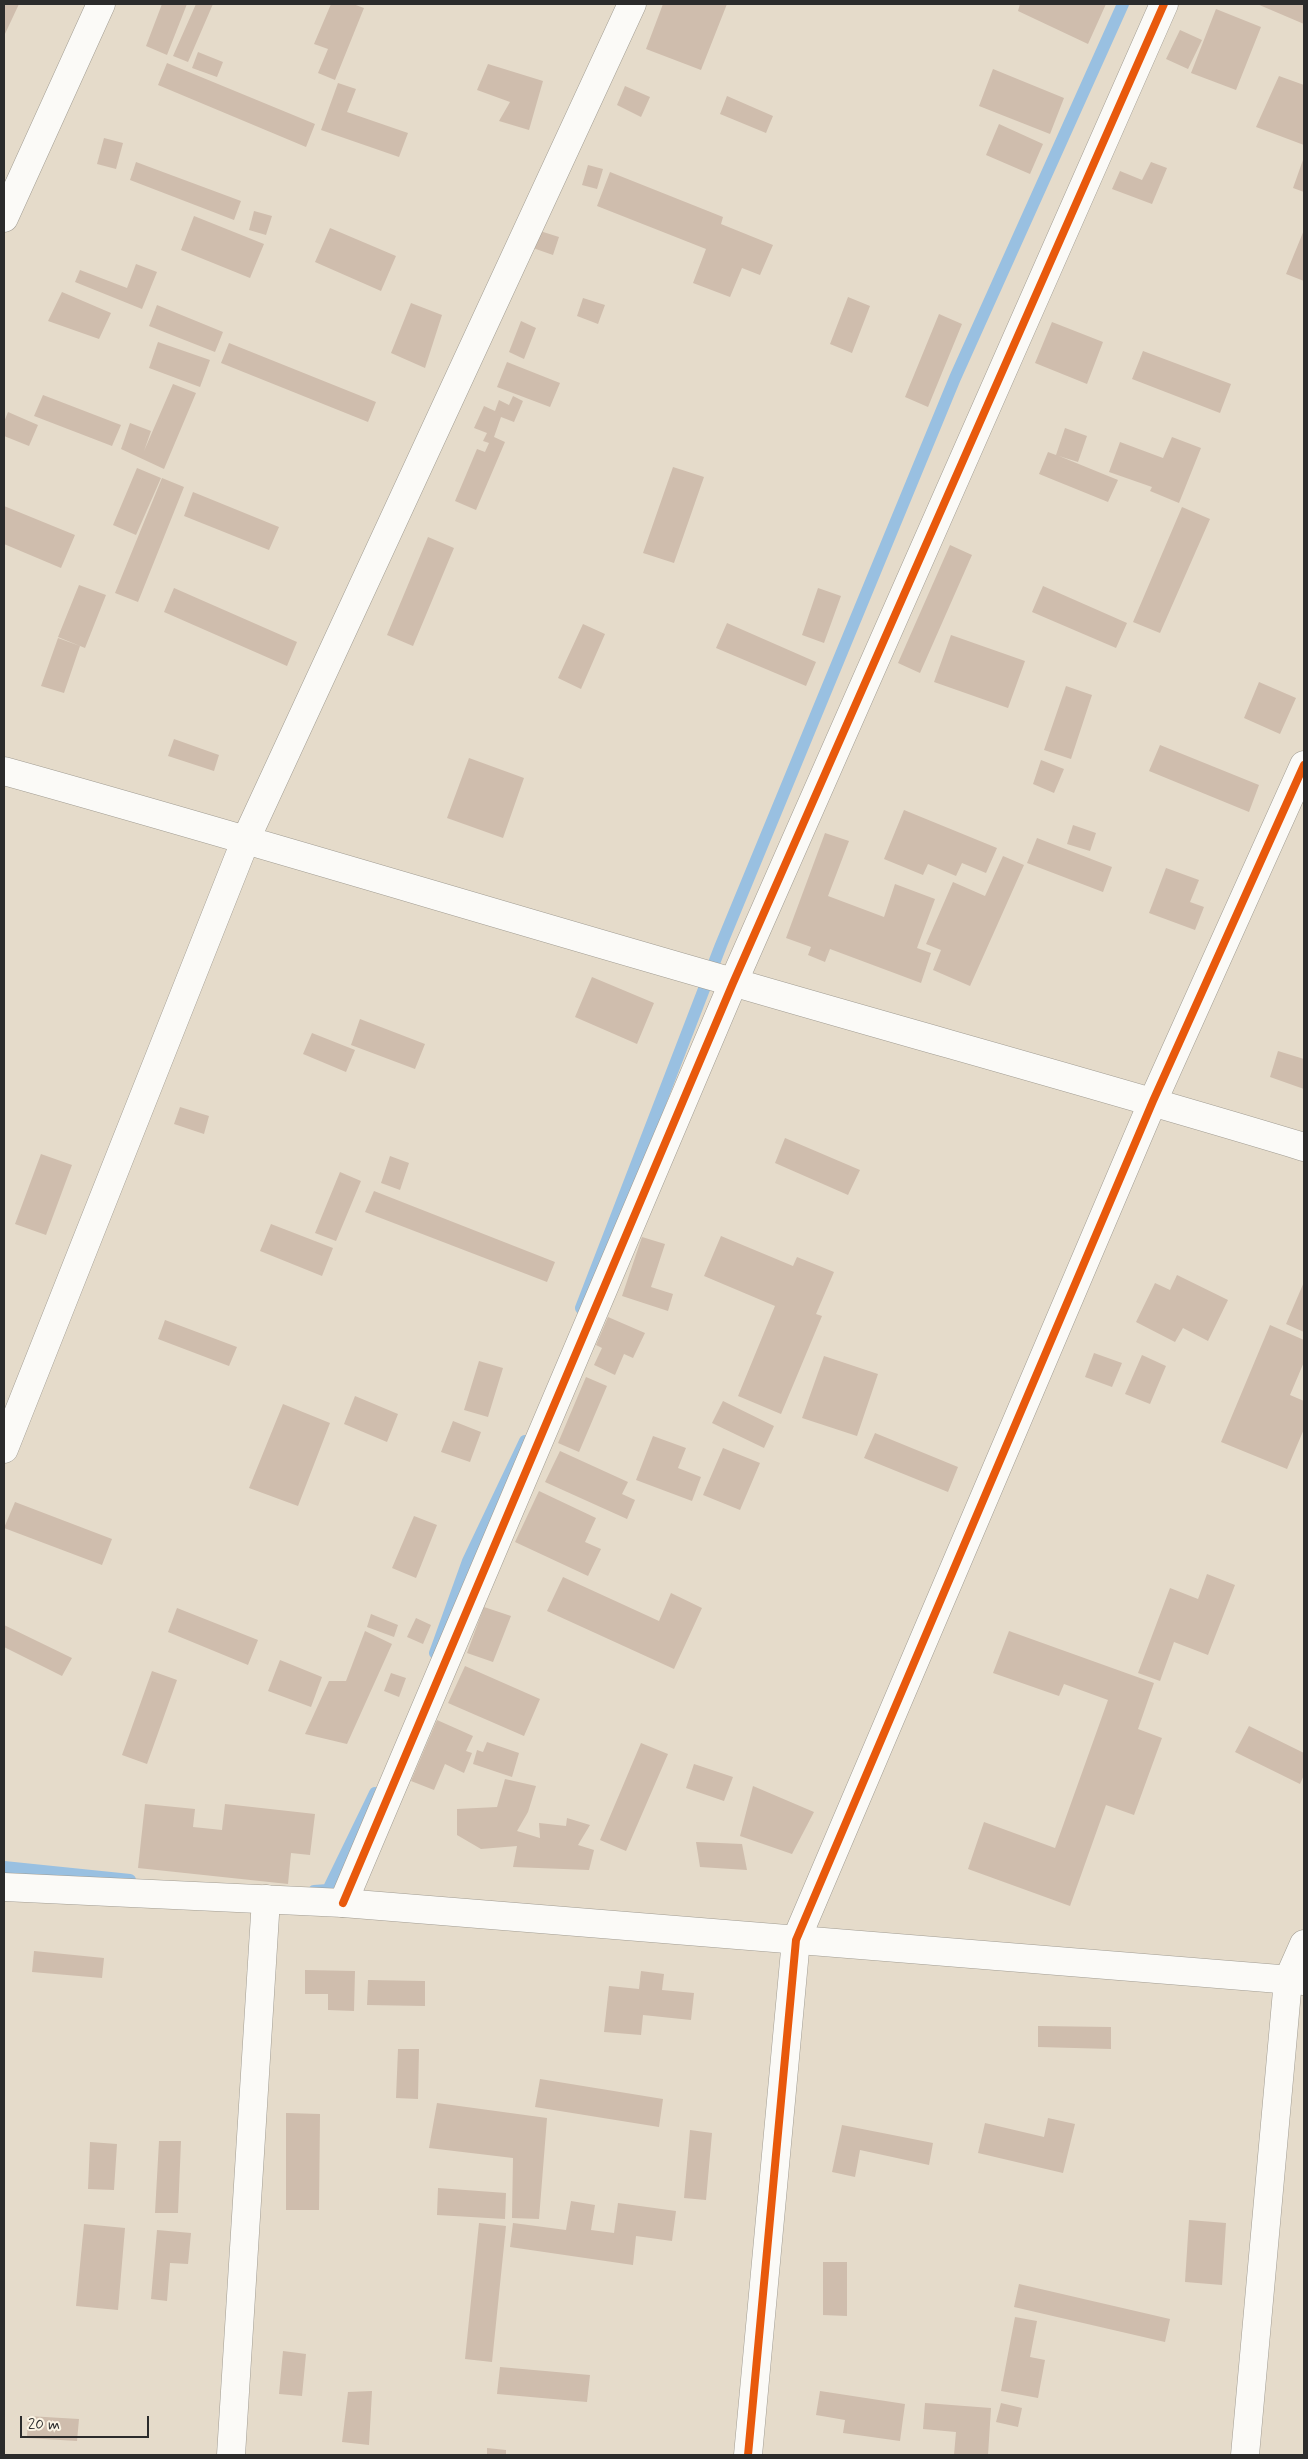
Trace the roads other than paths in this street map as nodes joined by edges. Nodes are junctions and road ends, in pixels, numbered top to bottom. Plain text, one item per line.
1 (101, 4) edge
2 (632, 4) edge
3 (1164, 4) edge
4 (4, 218) edge
5 (1304, 765) edge
6 (4, 771) edge
7 (246, 839) junction
8 (733, 982) junction
9 (1153, 1101) junction
10 (1304, 1148) edge
11 (4, 1449) edge
12 (4, 1887) edge
13 (266, 1899) junction
14 (343, 1902) junction
15 (796, 1940) junction
16 (1304, 1944) edge
17 (1296, 1981) edge
18 (231, 2455) edge
19 (748, 2455) edge
20 (1245, 2455) edge

1 - 4 street
2 - 7 street
3 - 8 street
5 - 9 street
6 - 7 street
7 - 8 street
7 - 11 street
8 - 9 street
8 - 14 street
9 - 10 street
9 - 15 street
12 - 13 street
13 - 14 street
13 - 18 street
14 - 15 street
15 - 17 street
15 - 19 street
16 - 17 street
17 - 20 street

